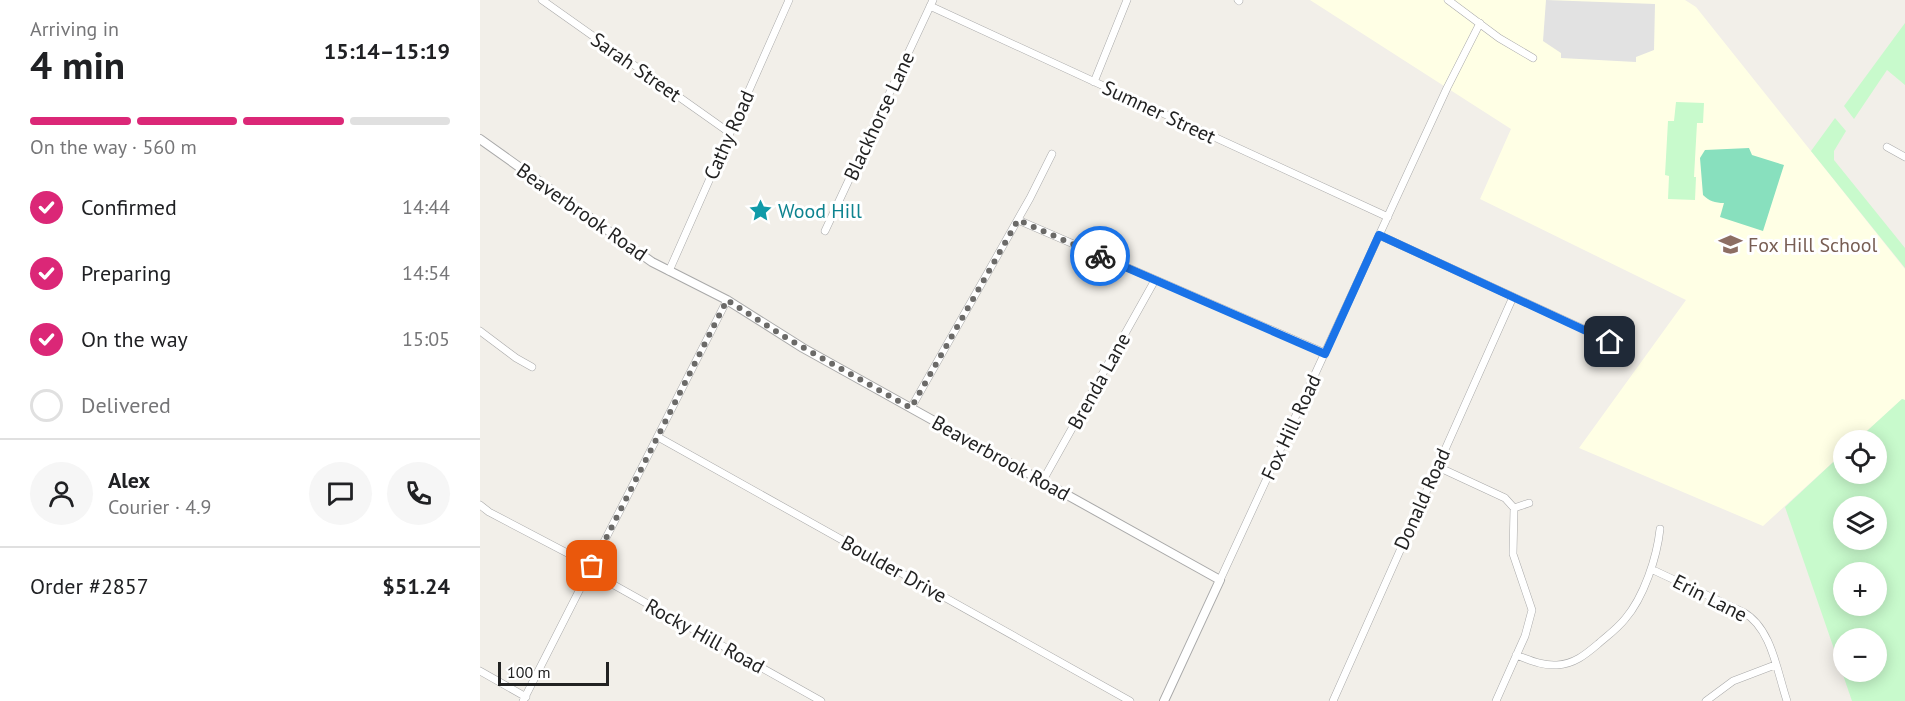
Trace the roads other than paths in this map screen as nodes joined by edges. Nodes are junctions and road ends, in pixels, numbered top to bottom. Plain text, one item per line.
1 (542, 0) edge
2 (789, 0) edge
3 (1127, 0) edge
4 (1448, 0) edge
5 (932, 3) edge
6 (1480, 23) junction
7 (1533, 58) dead end
8 (1094, 82) junction
9 (730, 133) junction
10 (480, 139) edge
11 (1887, 147) dead end
12 (1053, 153) dead end
13 (1905, 158) edge
14 (1388, 217) junction
15 (1018, 220) junction
16 (825, 231) dead end
17 (1379, 235) junction
18 (669, 271) junction
19 (1155, 280) junction
20 (1513, 297) junction
21 (727, 300) junction
22 (480, 331) edge
23 (1629, 350) dead end
24 (1325, 354) junction
25 (532, 367) dead end
26 (911, 408) junction
27 (658, 437) junction
28 (1436, 466) junction
29 (1042, 482) junction
30 (1529, 503) dead end
31 (480, 505) edge
32 (1514, 508) junction
33 (1660, 529) dead end
34 (591, 568) junction
35 (1651, 569) junction
36 (1220, 580) junction
37 (1516, 655) junction
38 (1775, 665) junction
39 (480, 671) edge
40 (525, 699) edge
41 (821, 701) edge
42 (1130, 701) edge
43 (1164, 701) edge
44 (1333, 701) edge
45 (1496, 701) edge
46 (1706, 701) edge
47 (1787, 701) edge

1 - 9 street, Sarah Street
2 - 9 street, Cathy Road
3 - 8 street
4 - 6 street
5 - 8 street, Sumner Street
5 - 16 street, Blackhorse Lane
6 - 7 street
6 - 14 street, Fox Hill Road
8 - 14 street, Sumner Street
9 - 18 street, Cathy Road
10 - 18 street, Beaverbrook Road
11 - 13 street
12 - 15 street
14 - 17 street, Fox Hill Road
15 - 19 street
15 - 26 street
17 - 20 street
17 - 24 street, Fox Hill Road
18 - 21 street, Beaverbrook Road
19 - 24 street
19 - 29 street, Brenda Lane
20 - 23 street
20 - 28 street, Donald Road
21 - 26 street, Beaverbrook Road
21 - 27 street
22 - 25 street
24 - 36 street, Fox Hill Road
26 - 29 street, Beaverbrook Road
27 - 34 street
27 - 42 street, Boulder Drive
28 - 32 street
28 - 44 street, Donald Road
29 - 36 street, Beaverbrook Road
30 - 32 street
31 - 34 street, Rocky Hill Road
32 - 37 street
33 - 35 street
34 - 40 street
34 - 41 street, Rocky Hill Road
35 - 37 street
35 - 38 street, Erin Lane
36 - 43 street, Fox Hill Road
37 - 45 street
38 - 46 street
38 - 47 street, Erin Lane
39 - 40 street

